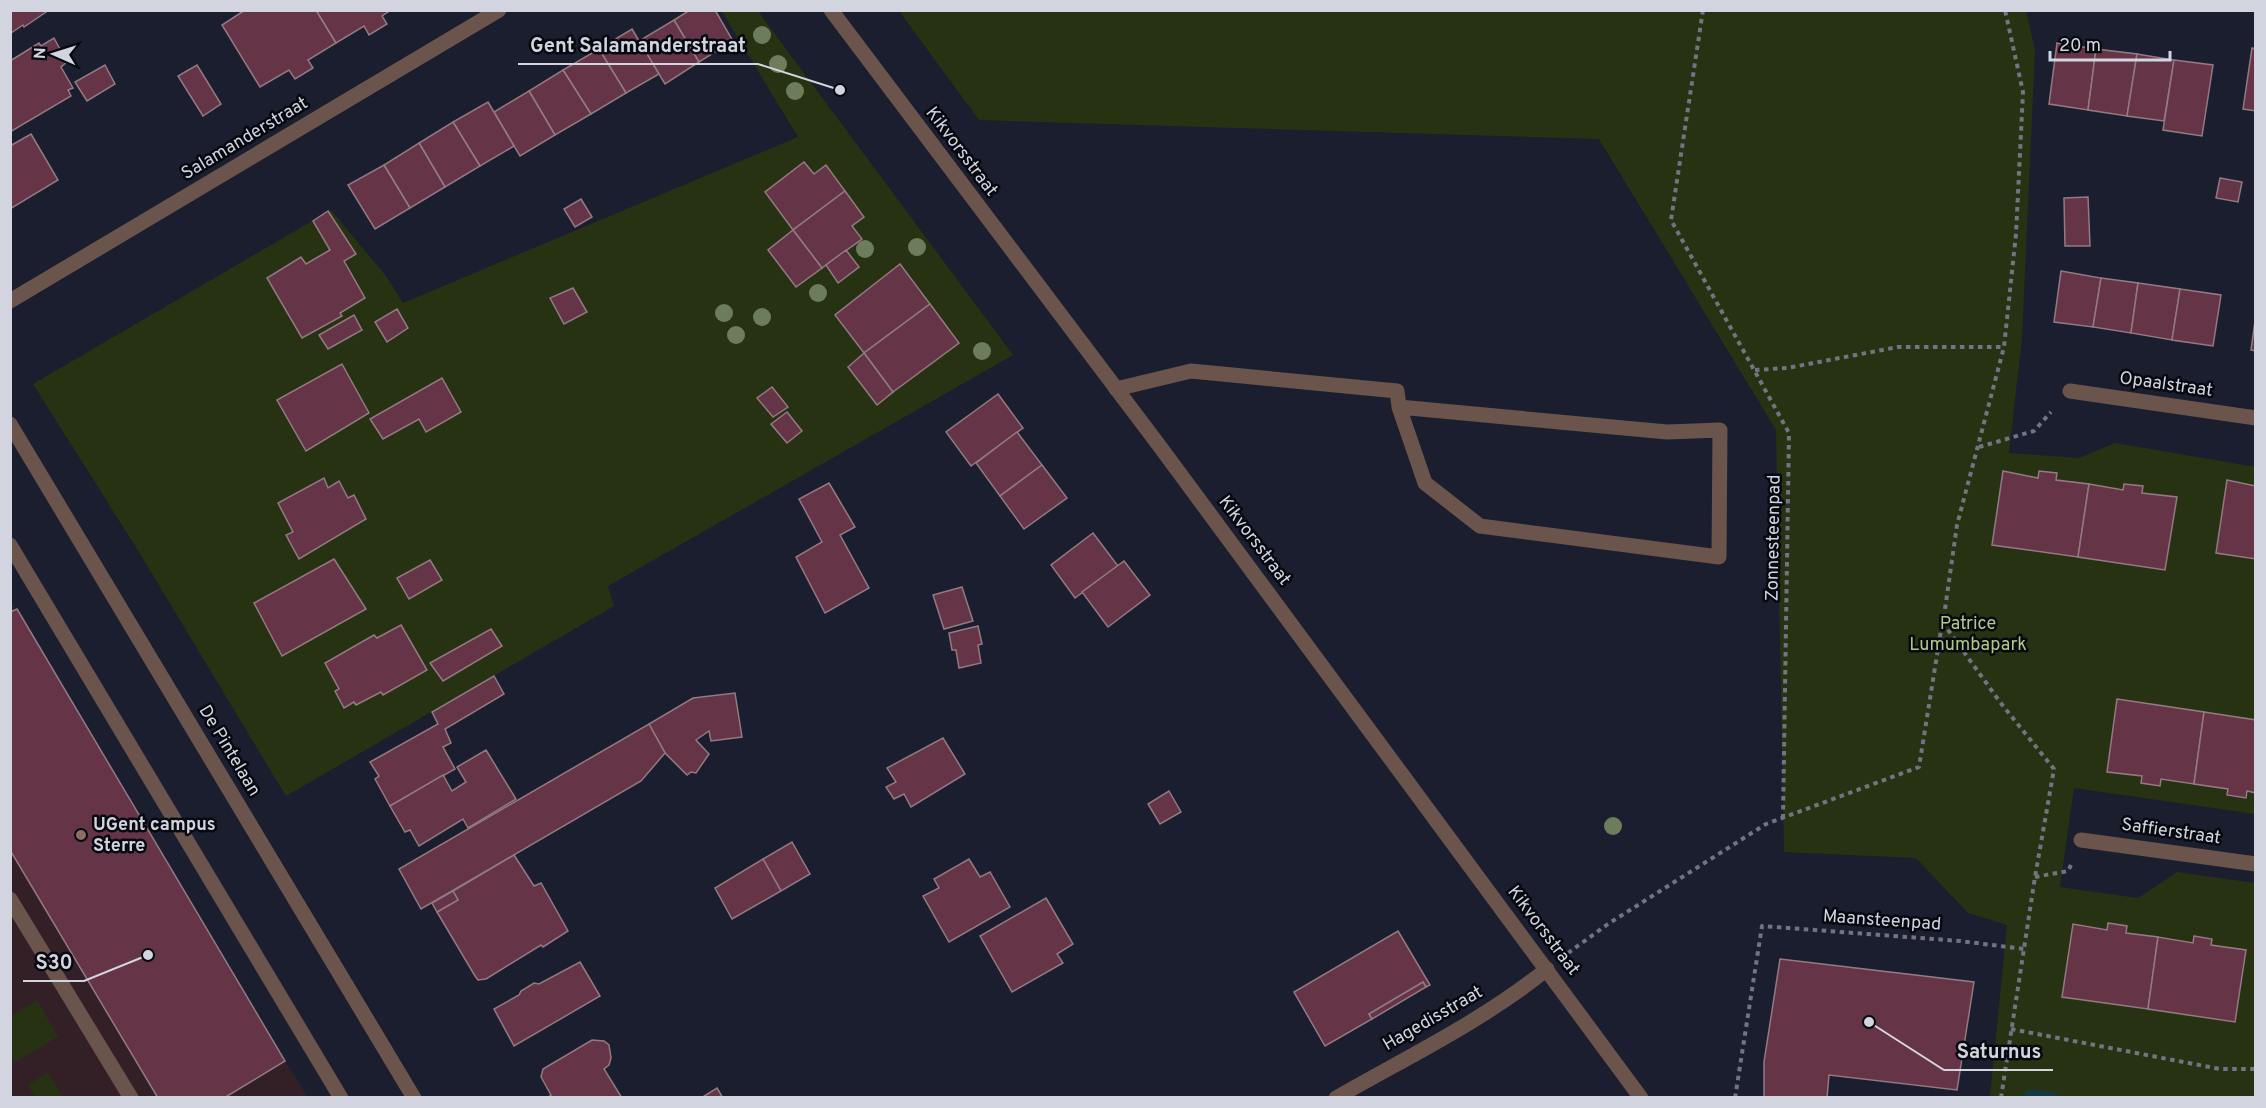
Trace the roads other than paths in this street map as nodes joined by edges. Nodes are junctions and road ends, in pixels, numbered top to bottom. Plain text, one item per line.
1 (499, 10) edge
2 (831, 10) edge
3 (10, 301) edge
4 (1116, 389) junction
5 (2070, 391) road end
6 (1399, 407) junction
7 (2256, 418) edge
8 (10, 424) edge
9 (10, 545) edge
10 (2081, 840) dead end
11 (2256, 864) edge
12 (10, 899) edge
13 (1546, 969) junction
14 (131, 1098) edge
15 (341, 1098) edge
16 (414, 1098) edge
17 (1336, 1098) edge
18 (1641, 1098) edge

1 - 3 street, Salamanderstraat
2 - 4 street, Kikvorsstraat
4 - 6 street
4 - 13 street, Kikvorsstraat
5 - 7 street, Opaalstraat
6 - 6 street
8 - 16 street, De Pintelaan
9 - 15 street
10 - 11 street, Saffierstraat
12 - 14 street
13 - 17 street, Hagedisstraat
13 - 18 street, Kikvorsstraat

